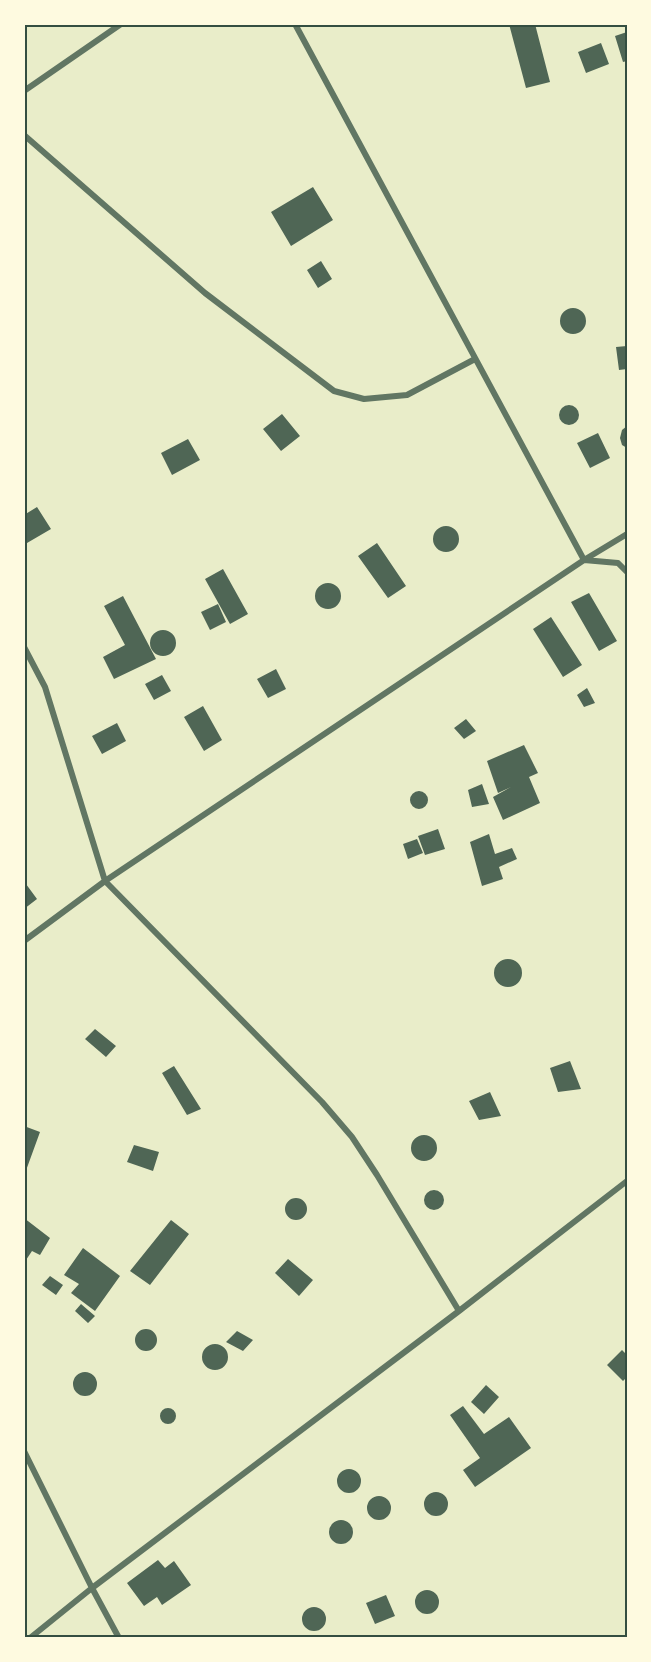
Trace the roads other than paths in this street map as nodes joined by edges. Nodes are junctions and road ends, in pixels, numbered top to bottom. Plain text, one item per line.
1 (121, 24) edge
2 (295, 24) edge
3 (24, 91) edge
4 (24, 135) edge
5 (476, 359) junction
6 (627, 534) edge
7 (584, 560) junction
8 (627, 572) edge
9 (24, 647) edge
10 (105, 880) junction
11 (24, 941) edge
12 (627, 1181) edge
13 (459, 1311) junction
14 (24, 1451) edge
15 (92, 1588) junction
16 (30, 1638) edge
17 (119, 1638) edge

1 - 3 street
2 - 5 street
4 - 5 street
5 - 7 street
6 - 7 street
7 - 8 street
7 - 10 street
9 - 10 street
10 - 11 street
10 - 13 street
12 - 13 street
13 - 15 street
14 - 15 street
15 - 16 street
15 - 17 street

